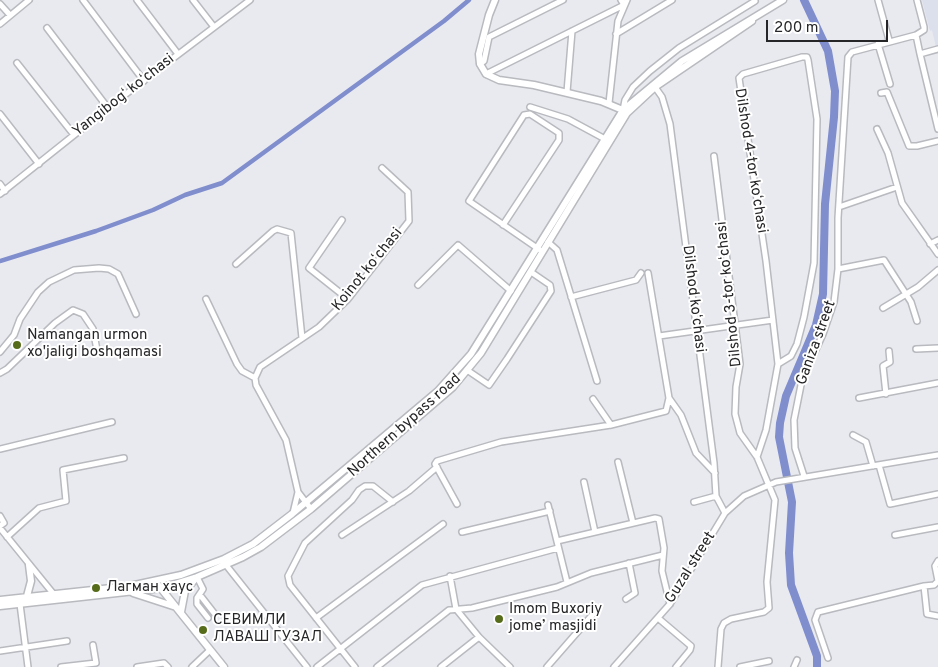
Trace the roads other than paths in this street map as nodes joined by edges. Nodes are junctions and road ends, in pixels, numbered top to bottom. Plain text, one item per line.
1 (29, 0) edge
2 (83, 0) edge
3 (137, 0) edge
4 (193, 0) edge
5 (496, 0) edge
6 (563, 0) edge
7 (672, 0) edge
8 (878, 0) edge
9 (917, 0) edge
10 (248, 1) edge
11 (755, 1) edge
12 (624, 2) edge
13 (780, 2) edge
14 (0, 4) edge
15 (10, 15) junction
16 (756, 16) junction
17 (0, 24) edge
18 (214, 27) junction
19 (47, 28) dead end
20 (572, 30) junction
21 (616, 34) junction
22 (916, 35) junction
23 (889, 40) junction
24 (878, 44) junction
25 (938, 49) edge
26 (178, 54) junction
27 (920, 54) junction
28 (17, 63) dead end
29 (480, 64) junction
30 (486, 74) junction
31 (144, 81) junction
32 (890, 84) dead end
33 (655, 87) junction
34 (567, 92) junction
35 (881, 93) dead end
36 (609, 103) junction
37 (530, 107) dead end
38 (108, 108) junction
39 (625, 111) junction
40 (0, 114) edge
41 (938, 129) edge
42 (877, 130) dead end
43 (74, 135) junction
44 (605, 139) junction
45 (938, 141) edge
46 (714, 156) dead end
47 (38, 164) junction
48 (382, 168) dead end
49 (0, 184) edge
50 (897, 187) junction
51 (2, 192) edge
52 (839, 207) junction
53 (342, 220) dead end
54 (504, 225) junction
55 (938, 240) edge
56 (548, 242) junction
57 (930, 244) junction
58 (540, 250) junction
59 (938, 254) edge
60 (236, 264) dead end
61 (838, 269) junction
62 (938, 270) edge
63 (531, 272) junction
64 (641, 273) dead end
65 (648, 273) dead end
66 (418, 285) dead end
67 (510, 291) junction
68 (907, 294) junction
69 (572, 297) junction
70 (206, 299) dead end
71 (348, 299) junction
72 (884, 308) dead end
73 (136, 314) dead end
74 (773, 320) junction
75 (917, 321) dead end
76 (735, 325) junction
77 (697, 331) junction
78 (659, 336) junction
79 (302, 338) junction
80 (938, 348) edge
81 (916, 349) dead end
82 (97, 350) dead end
83 (889, 351) dead end
84 (0, 352) edge
85 (778, 364) junction
86 (467, 370) junction
87 (0, 373) edge
88 (255, 378) junction
89 (597, 381) dead end
90 (938, 383) edge
91 (886, 394) junction
92 (669, 398) junction
93 (860, 398) dead end
94 (593, 399) dead end
95 (414, 416) junction
96 (112, 422) dead end
97 (611, 425) junction
98 (853, 435) dead end
99 (0, 450) edge
100 (938, 455) edge
101 (757, 457) junction
102 (124, 458) dead end
103 (618, 462) dead end
104 (876, 466) junction
105 (437, 467) junction
106 (715, 472) junction
107 (804, 476) junction
108 (584, 482) dead end
109 (769, 484) junction
110 (298, 492) junction
111 (938, 494) edge
112 (716, 496) junction
113 (393, 502) junction
114 (694, 502) dead end
115 (457, 504) dead end
116 (309, 506) junction
117 (724, 513) junction
118 (292, 514) junction
119 (0, 516) edge
120 (633, 523) junction
121 (443, 524) dead end
122 (938, 526) edge
123 (0, 527) edge
124 (462, 532) dead end
125 (595, 532) junction
126 (342, 535) dead end
127 (895, 535) dead end
128 (7, 537) junction
129 (557, 541) junction
130 (558, 548) junction
131 (663, 555) junction
132 (938, 561) edge
133 (629, 563) junction
134 (29, 565) junction
135 (226, 565) junction
136 (450, 576) junction
137 (197, 577) junction
138 (156, 581) junction
139 (567, 582) junction
140 (924, 586) junction
141 (162, 588) junction
142 (130, 592) junction
143 (200, 595) junction
144 (27, 596) junction
145 (56, 596) junction
146 (626, 599) dead end
147 (0, 600) edge
148 (20, 604) junction
149 (670, 604) junction
150 (0, 606) edge
151 (456, 609) junction
152 (179, 610) junction
153 (214, 613) dead end
154 (594, 613) dead end
155 (938, 616) edge
156 (208, 618) dead end
157 (316, 618) junction
158 (658, 618) junction
159 (478, 637) junction
160 (67, 641) dead end
161 (94, 645) dead end
162 (25, 648) junction
163 (210, 650) junction
164 (340, 650) junction
165 (0, 652) edge
166 (828, 658) dead end
167 (797, 660) dead end
168 (769, 661) dead end
169 (95, 665) edge
170 (28, 667) edge
171 (61, 667) edge
172 (137, 667) edge
173 (168, 667) edge
174 (192, 667) edge
175 (224, 667) edge
176 (307, 667) edge
177 (317, 667) edge
178 (355, 667) edge
179 (377, 667) edge
180 (441, 667) edge
181 (510, 667) edge
182 (546, 667) edge
183 (614, 667) edge
184 (676, 667) edge
185 (718, 667) edge
186 (740, 667) edge
187 (794, 667) edge

1 - 15 street
2 - 31 street
3 - 26 street
4 - 18 street
5 - 29 main road
6 - 29 street
7 - 21 street
8 - 23 street
9 - 22 street
10 - 18 street, Yangibogʻ koʻchasi
11 - 39 street
12 - 20 street
12 - 21 street
13 - 16 main road, Northern bypass road
14 - 15 street
15 - 17 street
16 - 33 main road, Northern bypass road
16 - 39 main road, Northern bypass road
18 - 26 street, Yangibogʻ koʻchasi
19 - 38 street
20 - 30 street
20 - 34 street
21 - 36 street
22 - 23 street
22 - 27 street
23 - 24 street
24 - 32 street
24 - 52 street, Ganiza street
25 - 27 street
26 - 31 street, Yangibogʻ koʻchasi
27 - 41 street
28 - 43 street
29 - 30 main road
30 - 34 main road
31 - 38 street, Yangibogʻ koʻchasi
33 - 39 main road, Northern bypass road
33 - 77 street, Dilshod koʻchasi
34 - 36 main road
35 - 45 street
36 - 39 main road
37 - 44 street
38 - 43 street, Yangibogʻ koʻchasi
39 - 44 main road, Northern bypass road
39 - 56 main road, Northern bypass road
40 - 47 street
42 - 50 street
43 - 47 street, Yangibogʻ koʻchasi
44 - 58 main road, Northern bypass road
46 - 76 street, Dilshod 3-tor koʻchasi
47 - 51 street, Yangibogʻ koʻchasi
48 - 71 street, Koinot koʻchasi
49 - 51 street
50 - 52 street
50 - 57 street
52 - 61 street, Ganiza street
53 - 71 street
54 - 54 street
54 - 58 street
55 - 57 street
56 - 58 main road, Northern bypass road
56 - 69 street
57 - 59 street
58 - 63 main road, Northern bypass road
58 - 67 main road, Northern bypass road
60 - 79 street
61 - 68 street
61 - 107 street, Ganiza street
62 - 68 street
63 - 86 main road, Northern bypass road
63 - 86 street
64 - 69 street
65 - 78 street
66 - 67 street
67 - 95 main road, Northern bypass road
68 - 72 street
68 - 75 street
69 - 89 street
70 - 88 street
71 - 79 street, Koinot koʻchasi
73 - 84 street
74 - 76 street
74 - 85 street, Dilshod 4-tor koʻchasi
74 - 85 street, Dilshod 4-tor koʻchasi
76 - 77 street
76 - 101 street, Dilshod 3-tor koʻchasi
77 - 78 street
77 - 106 street, Dilshod koʻchasi
78 - 92 street
79 - 88 street, Koinot koʻchasi
80 - 81 street
82 - 87 street
83 - 91 street
85 - 101 street, Dilshod 4-tor koʻchasi
86 - 95 main road, Northern bypass road
88 - 110 street
90 - 91 street
91 - 93 street
92 - 97 street
92 - 106 street
94 - 97 street
95 - 116 main road, Northern bypass road
96 - 99 street
97 - 105 street
98 - 104 street
100 - 104 street, Guzal street
101 - 109 street, Dilshod 3-tor koʻchasi
102 - 128 street
103 - 120 street
104 - 107 street, Guzal street
104 - 111 street
105 - 113 street
105 - 115 street
106 - 112 street, Dilshod koʻchasi
107 - 109 street, Guzal street
108 - 125 street
109 - 117 street, Guzal street
109 - 185 street, Dilshod 3-tor koʻchasi
110 - 116 street
110 - 118 street
112 - 114 street
112 - 117 street, Dilshod koʻchasi
113 - 126 street
113 - 157 street
116 - 118 main road, Northern bypass road
116 - 135 main road, Northern bypass road
117 - 149 street, Guzal street
118 - 138 main road, Northern bypass road
119 - 123 street
120 - 125 street
120 - 131 street
121 - 157 street
122 - 127 street
123 - 128 street
124 - 129 street
125 - 129 street
128 - 134 street
129 - 130 street
130 - 136 street
130 - 139 street
131 - 133 street
131 - 149 street
132 - 140 street
133 - 139 street
133 - 146 street
134 - 144 main road
134 - 145 street
135 - 137 main road, Northern bypass road
135 - 176 street
136 - 151 street
136 - 164 street
137 - 141 main road, Northern bypass road
137 - 143 street
137 - 152 main road
138 - 141 main road
138 - 145 main road, Northern bypass road
139 - 151 street
140 - 155 street
140 - 166 street
141 - 142 main road, Northern bypass road
141 - 152 main road
142 - 145 main road, Northern bypass road
142 - 152 main road
143 - 153 street
143 - 156 street
144 - 145 main road, Northern bypass road
144 - 147 main road, Northern bypass road
145 - 148 main road, Northern bypass road
148 - 150 main road, Northern bypass road
148 - 162 street
149 - 158 street, Guzal street
151 - 159 street
151 - 179 street
152 - 163 main road
154 - 182 street
157 - 164 street
158 - 183 street, Guzal street
158 - 184 street
159 - 180 street
159 - 181 street
160 - 162 street
161 - 169 street
162 - 165 street
162 - 170 street
163 - 174 street
163 - 175 main road
164 - 177 street
164 - 178 street
167 - 187 street
168 - 186 street
169 - 171 street
172 - 173 street

